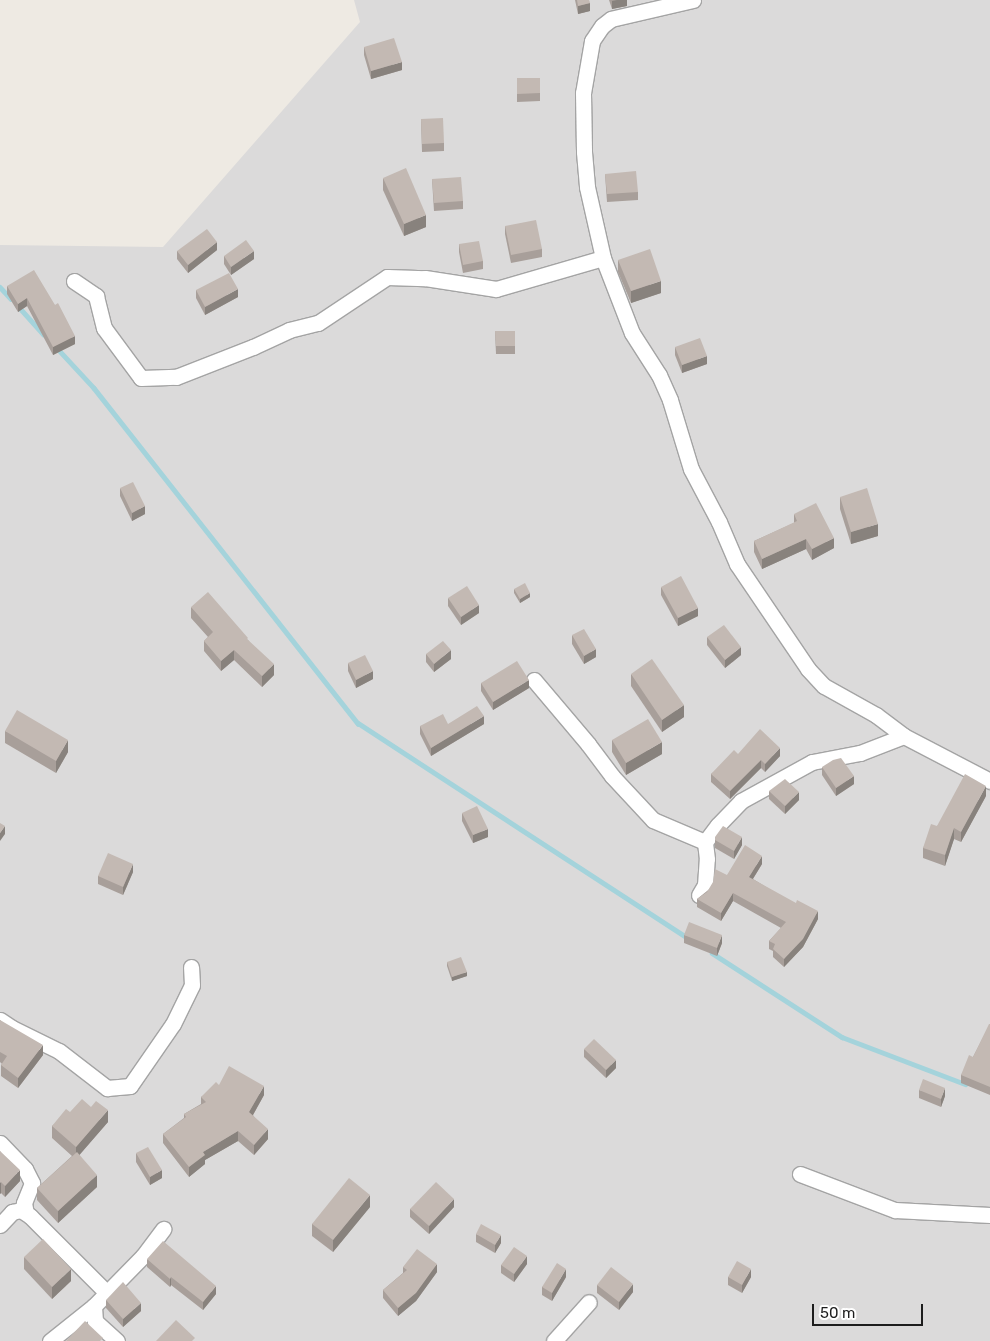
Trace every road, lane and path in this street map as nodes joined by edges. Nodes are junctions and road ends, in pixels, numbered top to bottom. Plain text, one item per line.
1 (693, 0) edge
2 (603, 258) junction
3 (74, 281) dead end
4 (534, 680) dead end
5 (904, 736) junction
6 (990, 781) edge
7 (705, 842) junction
8 (699, 895) edge
9 (191, 967) dead end
10 (0, 1020) edge
11 (0, 1143) edge
12 (800, 1174) dead end
13 (26, 1213) junction
14 (990, 1215) edge
15 (0, 1225) edge
16 (163, 1229) dead end
17 (106, 1292) junction
18 (589, 1302) dead end
19 (94, 1306) junction
20 (50, 1341) edge
21 (117, 1341) edge
22 (554, 1341) edge

1 - 2 street
2 - 3 street
2 - 5 street
4 - 7 street
5 - 6 street
5 - 7 street
7 - 8 street
9 - 10 street
11 - 13 street
12 - 14 street
13 - 15 street
13 - 17 street
16 - 17 street
17 - 19 street
18 - 22 street
19 - 20 street
19 - 21 street

